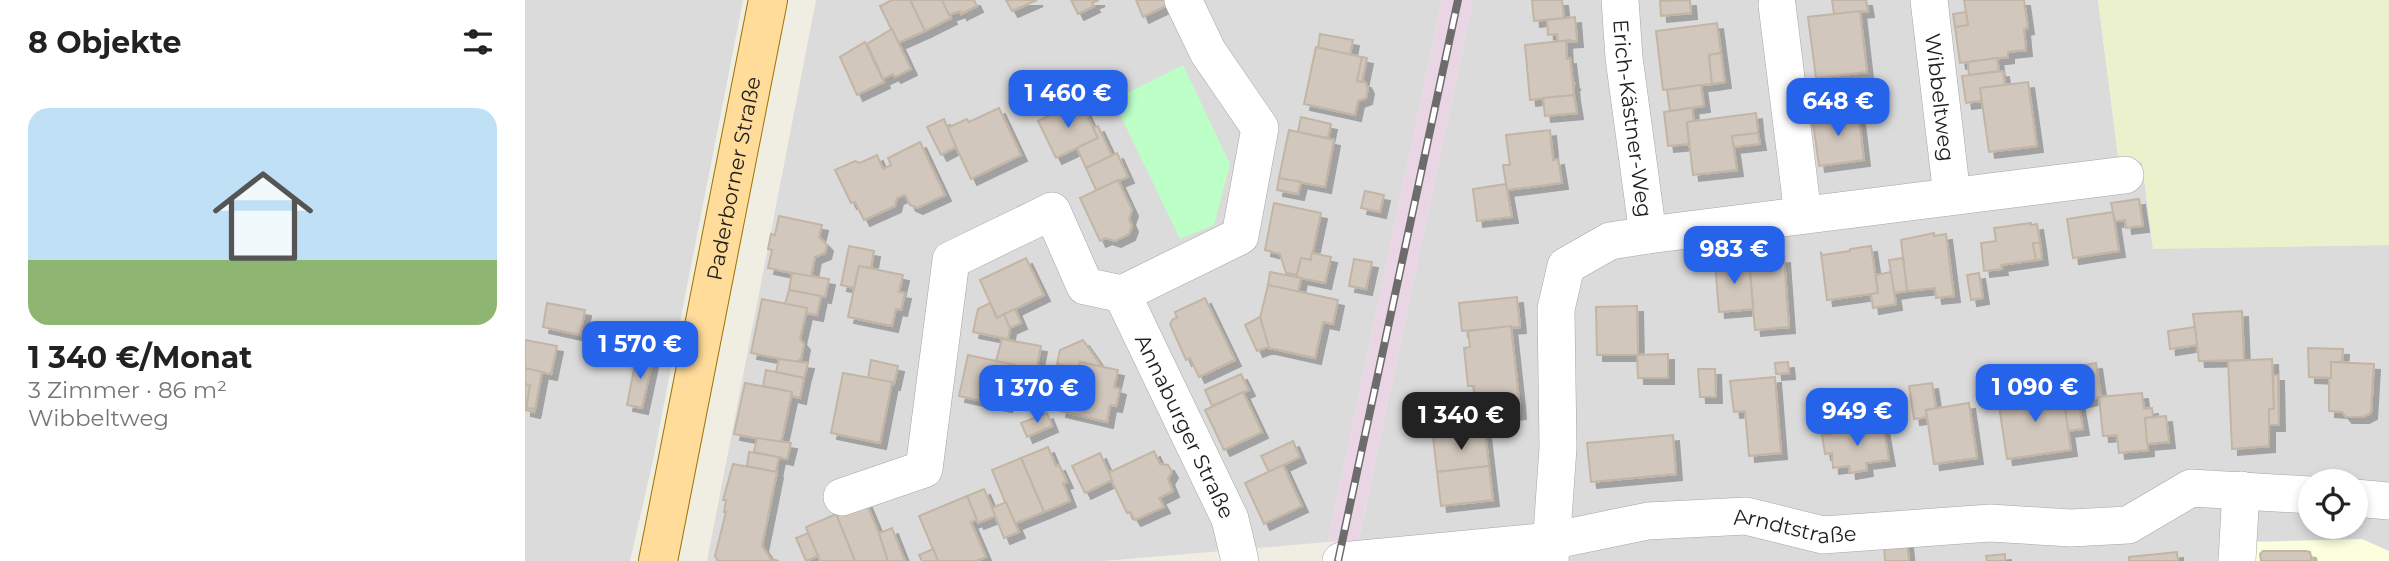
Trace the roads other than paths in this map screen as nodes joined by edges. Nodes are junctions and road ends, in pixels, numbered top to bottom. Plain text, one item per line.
1 (768, 0) edge
2 (1183, 0) edge
3 (1620, 0) edge
4 (1929, 0) edge
5 (1777, 5) dead end
6 (2125, 175) dead end
7 (1952, 196) junction
8 (1803, 215) junction
9 (1648, 235) junction
10 (1122, 294) junction
11 (2241, 490) junction
12 (2298, 494) edge
13 (842, 497) dead end
14 (2368, 499) edge
15 (2389, 501) edge
16 (1550, 551) edge
17 (658, 561) edge
18 (1240, 561) edge
19 (1341, 561) edge
20 (2237, 561) edge

1 - 17 main road, Paderborner Straße
2 - 10 street
3 - 9 street, Erich-Kästner-Weg
4 - 7 street, Wibbeltweg
5 - 8 street
6 - 7 street
7 - 8 street
8 - 9 street
9 - 16 street
10 - 13 street
10 - 18 street, Annaburger Straße
11 - 12 street, Arndtstraße
11 - 16 street, Arndtstraße
11 - 20 street
14 - 15 street
16 - 19 street, Arndtstraße

